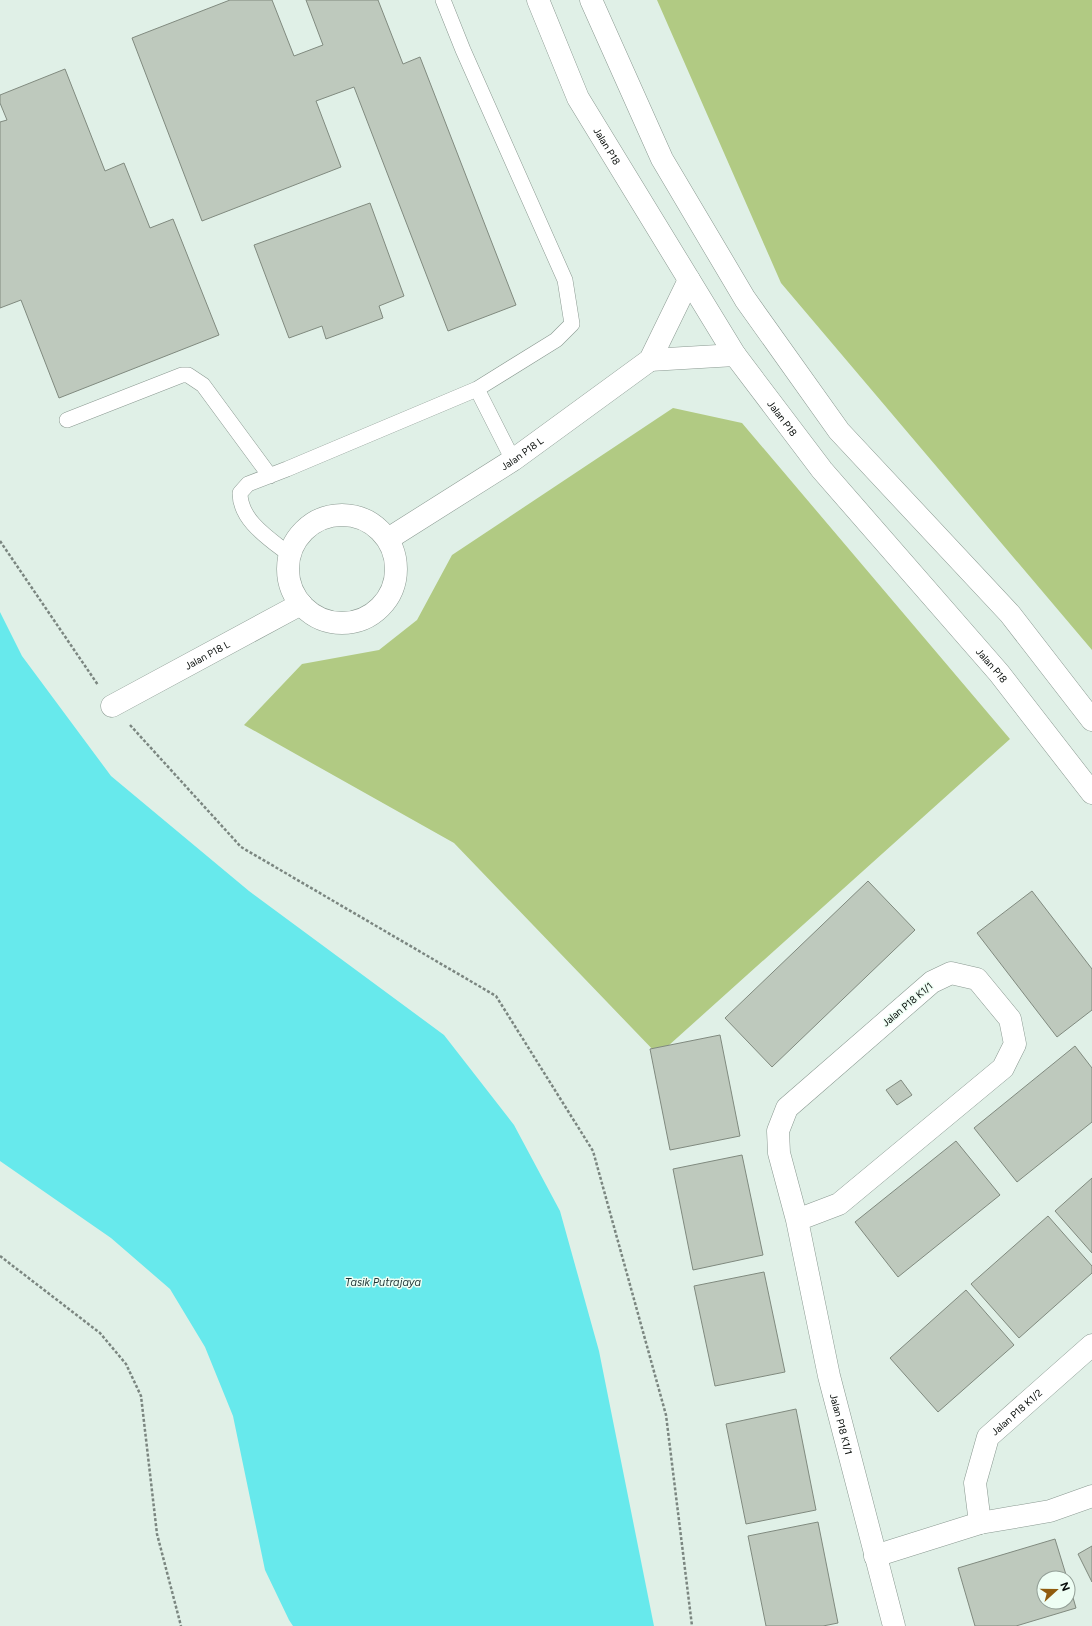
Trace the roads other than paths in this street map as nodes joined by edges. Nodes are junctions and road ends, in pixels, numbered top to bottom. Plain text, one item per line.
1 (443, 0) edge
2 (538, 0) edge
3 (591, 0) edge
4 (688, 280) junction
5 (735, 356) junction
6 (650, 360) junction
7 (477, 389) junction
8 (67, 420) dead end
9 (513, 460) junction
10 (270, 476) junction
11 (388, 539) junction
12 (290, 555) junction
13 (301, 604) junction
14 (112, 706) road end
15 (1092, 720) edge
16 (1092, 794) edge
17 (797, 1220) junction
18 (1092, 1345) edge
19 (1092, 1496) edge
20 (980, 1523) junction
21 (875, 1556) junction
22 (894, 1626) edge

1 - 7 lane
2 - 4 street, Jalan P18
3 - 15 street
4 - 5 street, Jalan P18
4 - 6 street, Jalan P18 L
5 - 6 street
5 - 16 street, Jalan P18
6 - 9 street, Jalan P18 L
7 - 9 lane
7 - 10 lane
8 - 10 lane
9 - 11 street, Jalan P18 L
10 - 12 lane
11 - 12 street
11 - 13 street
12 - 13 street
13 - 14 street, Jalan P18 L
17 - 17 street, Jalan P18 K1/1
17 - 21 street, Jalan P18 K1/1
18 - 20 street, Jalan P18 K1/2
19 - 20 street
20 - 21 street
21 - 22 street, Jalan P18 K1/1

